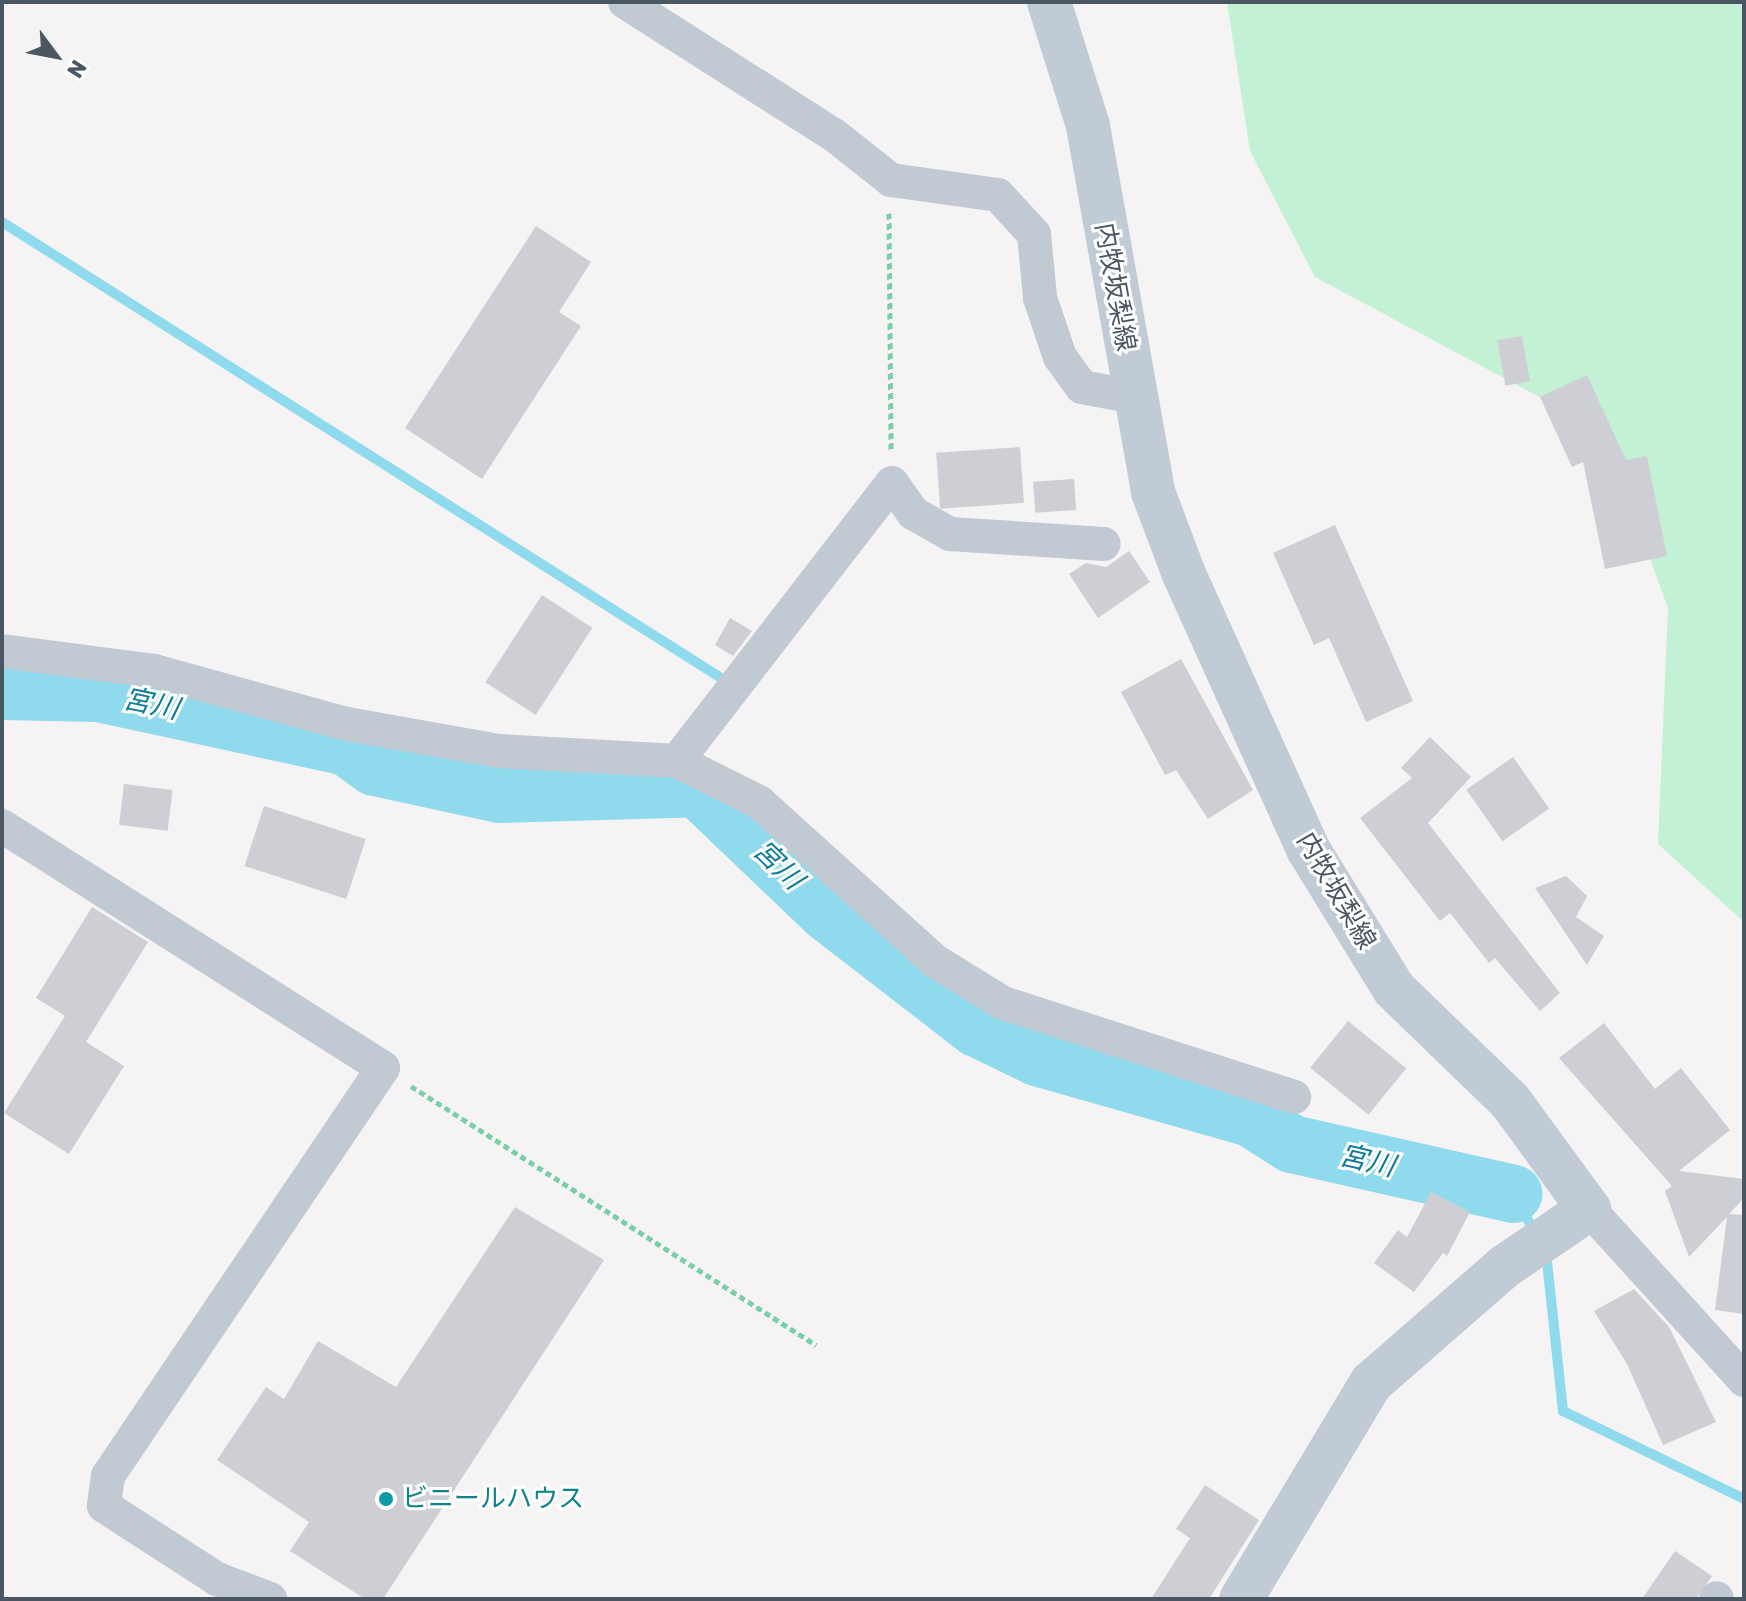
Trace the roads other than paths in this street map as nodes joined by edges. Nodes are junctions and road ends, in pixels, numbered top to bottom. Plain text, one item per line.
1 (625, 2) edge
2 (1049, 2) edge
3 (1135, 397) junction
4 (1104, 544) dead end
5 (2, 651) edge
6 (677, 761) junction
7 (2, 826) edge
8 (1294, 1097) dead end
9 (1576, 1215) junction
10 (1744, 1380) edge
11 (1255, 1594) edge
12 (270, 1599) edge

1 - 3 street
2 - 3 main road, 内牧坂梨線
3 - 9 main road, 内牧坂梨線
4 - 6 street
5 - 6 street
6 - 8 street
7 - 12 street
9 - 10 street
9 - 11 main road

